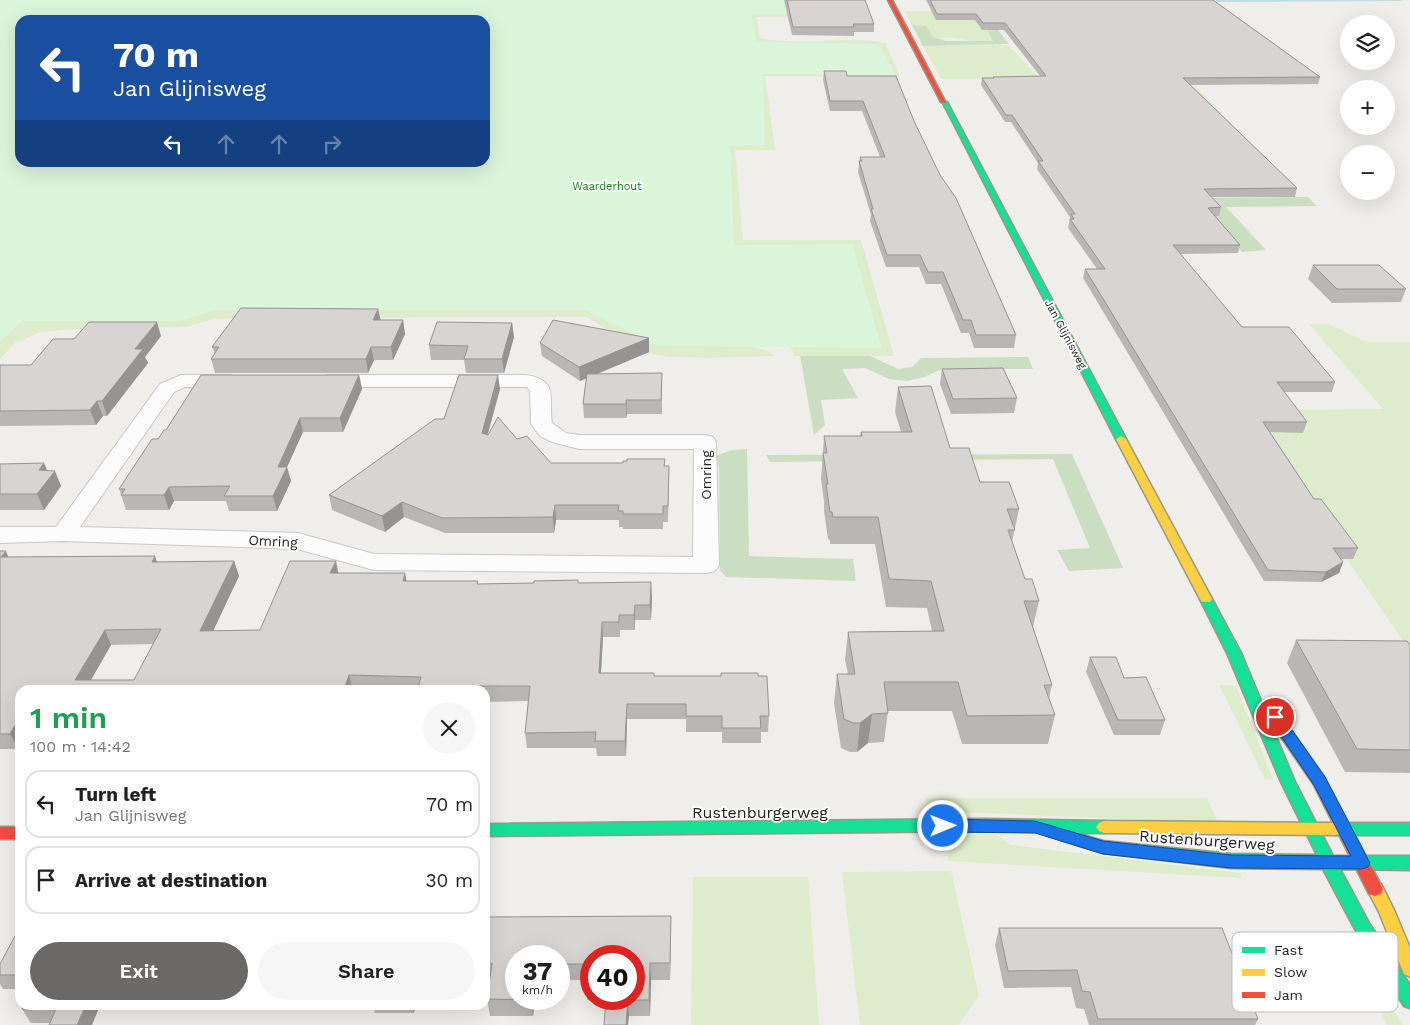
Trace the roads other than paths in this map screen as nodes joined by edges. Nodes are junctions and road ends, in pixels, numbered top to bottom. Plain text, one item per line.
1 (890, 0) edge
2 (250, 381) edge
3 (309, 381) edge
4 (64, 534) junction
5 (0, 536) edge
6 (1241, 668) junction
7 (1035, 827) junction
8 (1311, 828) junction
9 (1344, 828) junction
10 (1410, 829) edge
11 (490, 830) edge
12 (0, 833) edge
13 (15, 833) edge
14 (1328, 862) junction
15 (1362, 863) junction
16 (1410, 863) edge
17 (1365, 932) edge
18 (1395, 932) edge
19 (1398, 940) edge
20 (1410, 969) edge
21 (1398, 982) edge
22 (1410, 1000) edge

1 - 6 street, Jan Glijnisweg
2 - 4 street
3 - 4 street, Omring
4 - 5 street, Omring
6 - 8 street, Jan Glijnisweg
6 - 9 street, Jan Glijnisweg
7 - 8 street, Rustenburgerweg
7 - 11 street, Rustenburgerweg
7 - 14 street, Rustenburgerweg
8 - 9 street, Rustenburgerweg
8 - 14 street, Jan Glijnisweg
9 - 10 street, Rustenburgerweg
9 - 15 street, Jan Glijnisweg
12 - 13 street
14 - 15 street, Rustenburgerweg
14 - 17 street, Jan Glijnisweg
15 - 16 street, Rustenburgerweg
15 - 18 street, Jan Glijnisweg
19 - 20 street, Jan Glijnisweg
21 - 22 street, Jan Glijnisweg

